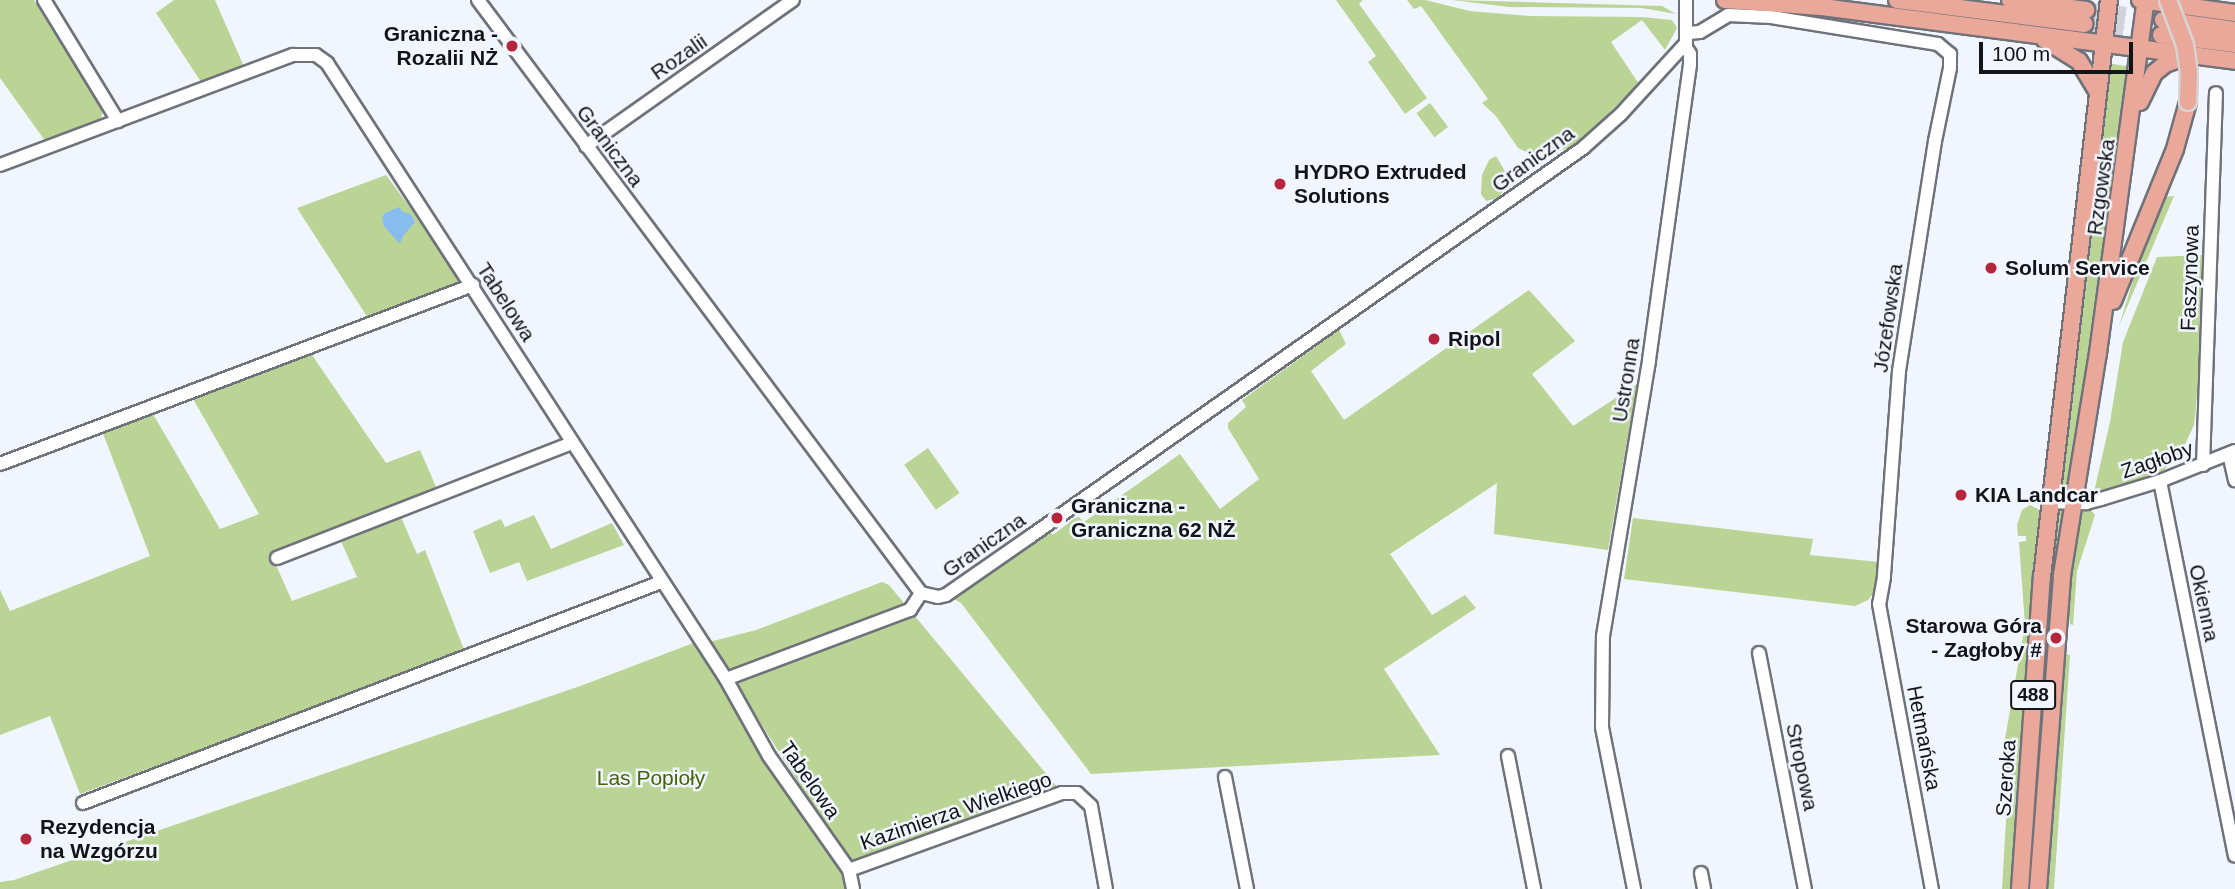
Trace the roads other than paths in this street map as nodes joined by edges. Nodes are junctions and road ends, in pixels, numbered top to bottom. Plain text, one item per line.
1 (44, 0) edge
2 (478, 0) edge
3 (793, 0) edge
4 (1686, 0) edge
5 (1725, 0) edge
6 (1897, 0) edge
7 (2010, 0) edge
8 (2109, 0) edge
9 (2144, 0) edge
10 (2168, 0) edge
11 (2197, 0) edge
12 (2217, 10) junction
13 (2235, 13) edge
14 (2235, 30) edge
15 (2037, 36) junction
16 (1686, 39) junction
17 (2103, 44) junction
18 (2235, 44) edge
19 (2139, 49) junction
20 (2190, 56) junction
21 (2235, 61) edge
22 (2097, 91) junction
23 (2216, 93) dead end
24 (118, 121) junction
25 (2131, 123) junction
26 (586, 146) junction
27 (0, 166) edge
28 (473, 285) junction
29 (2098, 353) junction
30 (572, 443) junction
31 (2232, 452) edge
32 (0, 464) edge
33 (2203, 465) junction
34 (2235, 480) edge
35 (2160, 481) junction
36 (2049, 502) junction
37 (2074, 503) junction
38 (277, 558) dead end
39 (661, 582) junction
40 (921, 593) junction
41 (1881, 594) joint
42 (1759, 653) dead end
43 (726, 679) junction
44 (1507, 756) dead end
45 (1225, 777) dead end
46 (83, 803) dead end
47 (2235, 856) edge
48 (849, 870) junction
49 (1701, 873) dead end
50 (853, 889) edge
51 (1106, 889) edge
52 (1247, 889) edge
53 (1534, 889) edge
54 (1634, 889) edge
55 (1704, 889) edge
56 (1805, 889) edge
57 (1932, 889) edge
58 (2020, 889) edge
59 (2038, 889) edge

1 - 24 street
2 - 26 street, Graniczna
3 - 26 street, Rozalii
4 - 16 street
5 - 15 main road
6 - 7 main road
8 - 17 main road, Rzgowska
9 - 12 main road
9 - 19 main road, Rzgowska
10 - 29 main road, 488, bridge
11 - 12 main road
12 - 13 main road
14 - 18 main road
15 - 17 main road
15 - 22 main road
16 - 40 street, Graniczna
16 - 41 street, Józefowska
16 - 54 street, Ustronna
17 - 19 main road
17 - 22 main road, Rzgowska
19 - 20 main road
19 - 25 main road, Rzgowska
20 - 21 main road
20 - 25 main road
22 - 36 main road, Rzgowska / 488
23 - 33 street, Faszynowa
24 - 27 street
24 - 28 street, Tabelowa
25 - 29 main road, Rzgowska
26 - 40 street, Graniczna
28 - 30 street, Tabelowa
28 - 32 street
29 - 37 main road, Rzgowska / 488
30 - 38 street
30 - 39 street, Tabelowa
31 - 33 street, Zagłoby
31 - 34 street
33 - 35 street, Zagłoby
35 - 37 street, Zagłoby
35 - 47 street, Okienna
36 - 37 street, Zagłoby
36 - 58 main road, Szeroka / 488
37 - 59 main road, Szeroka / 488
39 - 43 street, Tabelowa
39 - 46 street
40 - 43 street
41 - 57 street, Hetmańska
42 - 56 street, Stropowa
43 - 48 street, Tabelowa
44 - 53 street
45 - 52 street
48 - 50 street
48 - 51 street, Kazimierza Wielkiego
49 - 55 street

